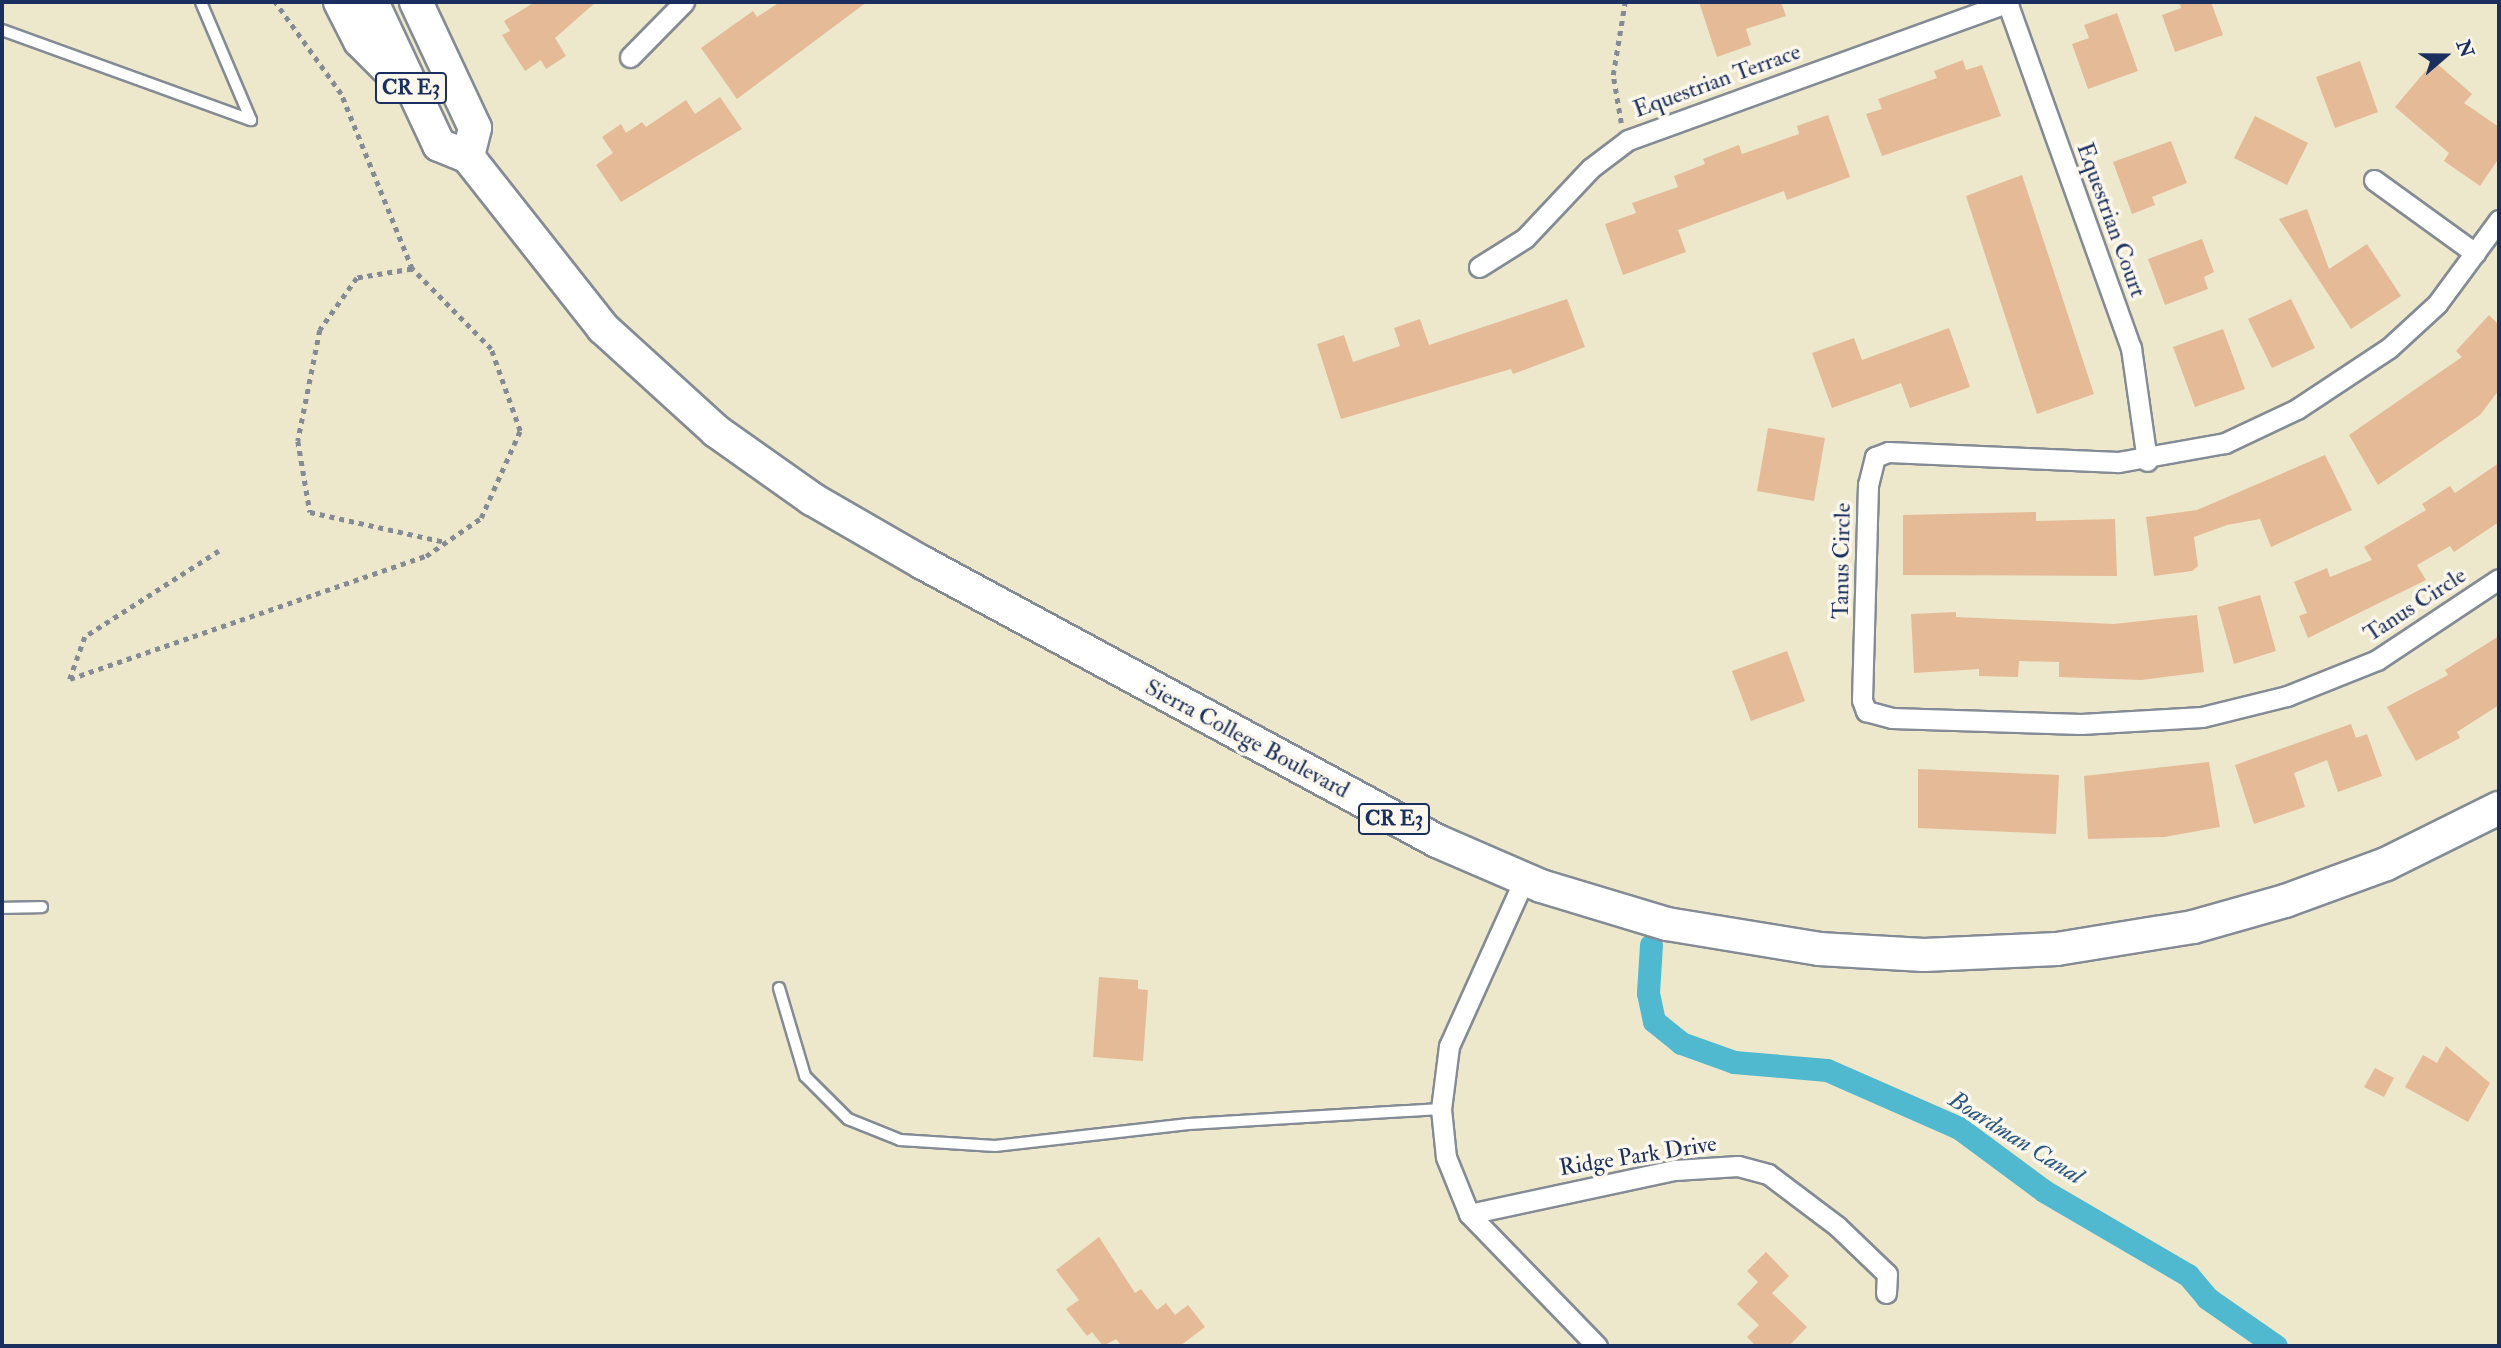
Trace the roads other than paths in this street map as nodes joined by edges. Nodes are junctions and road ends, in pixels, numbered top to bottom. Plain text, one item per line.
1 (201, 2) edge
2 (340, 2) edge
3 (372, 2) edge
4 (416, 2) edge
5 (684, 2) edge
6 (2008, 2) edge
7 (2, 30) edge
8 (630, 57) dead end
9 (413, 93) junction
10 (468, 157) junction
11 (2374, 180) dead end
12 (2499, 220) edge
13 (2475, 253) junction
14 (1479, 267) dead end
15 (2147, 461) junction
16 (2499, 579) edge
17 (2499, 808) edge
18 (1524, 880) junction
19 (42, 907) dead end
20 (2, 908) edge
21 (779, 988) dead end
22 (1441, 1109) junction
23 (1469, 1214) junction
24 (1886, 1293) dead end
25 (1597, 1346) edge

1 - 7 lane
2 - 9 main road
3 - 9 main road, Sierra College Boulevard / CR E3
4 - 10 main road, CR E3
5 - 8 street
6 - 14 street, Equestrian Terrace
6 - 15 street, Equestrian Court
9 - 10 main road, Sierra College Boulevard / CR E3
10 - 18 main road, Sierra College Boulevard / CR E3
11 - 13 street
12 - 13 street, Tanus Circle
13 - 15 street, Tanus Circle
15 - 16 street, Tanus Circle
17 - 18 main road, Sierra College Boulevard / CR E3
18 - 22 street
19 - 20 lane
21 - 22 lane
22 - 23 street
23 - 24 street, Ridge Park Drive
23 - 25 street

